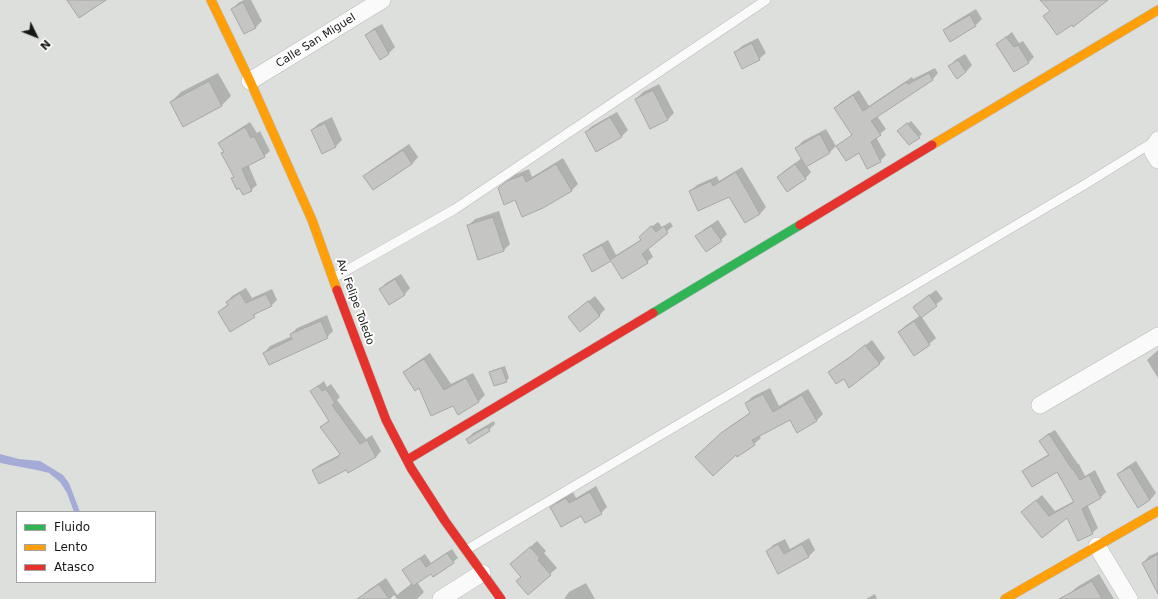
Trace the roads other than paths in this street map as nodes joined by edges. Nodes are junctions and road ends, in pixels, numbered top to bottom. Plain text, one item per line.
1 (211, 0) edge
2 (382, 0) edge
3 (766, 0) edge
4 (1158, 10) edge
5 (250, 81) junction
6 (1158, 140) edge
7 (1158, 160) edge
8 (333, 278) junction
9 (1158, 336) edge
10 (1040, 405) dead end
11 (407, 460) junction
12 (1158, 511) edge
13 (1097, 546) junction
14 (466, 550) junction
15 (482, 573) junction
16 (441, 599) edge
17 (501, 599) edge
18 (1004, 599) edge
19 (1129, 599) edge

1 - 5 street, Av. Felipe Toledo
2 - 5 street, Calle San Miguel
3 - 8 lane
4 - 11 street
5 - 8 street, Av. Felipe Toledo
6 - 7 street
6 - 14 lane
8 - 11 street, Av. Felipe Toledo
9 - 10 street
11 - 14 street, Av. Felipe Toledo
12 - 13 street
13 - 18 street
13 - 19 street
14 - 15 street, Av. Felipe Toledo
15 - 16 street
15 - 17 street, Av. Felipe Toledo

